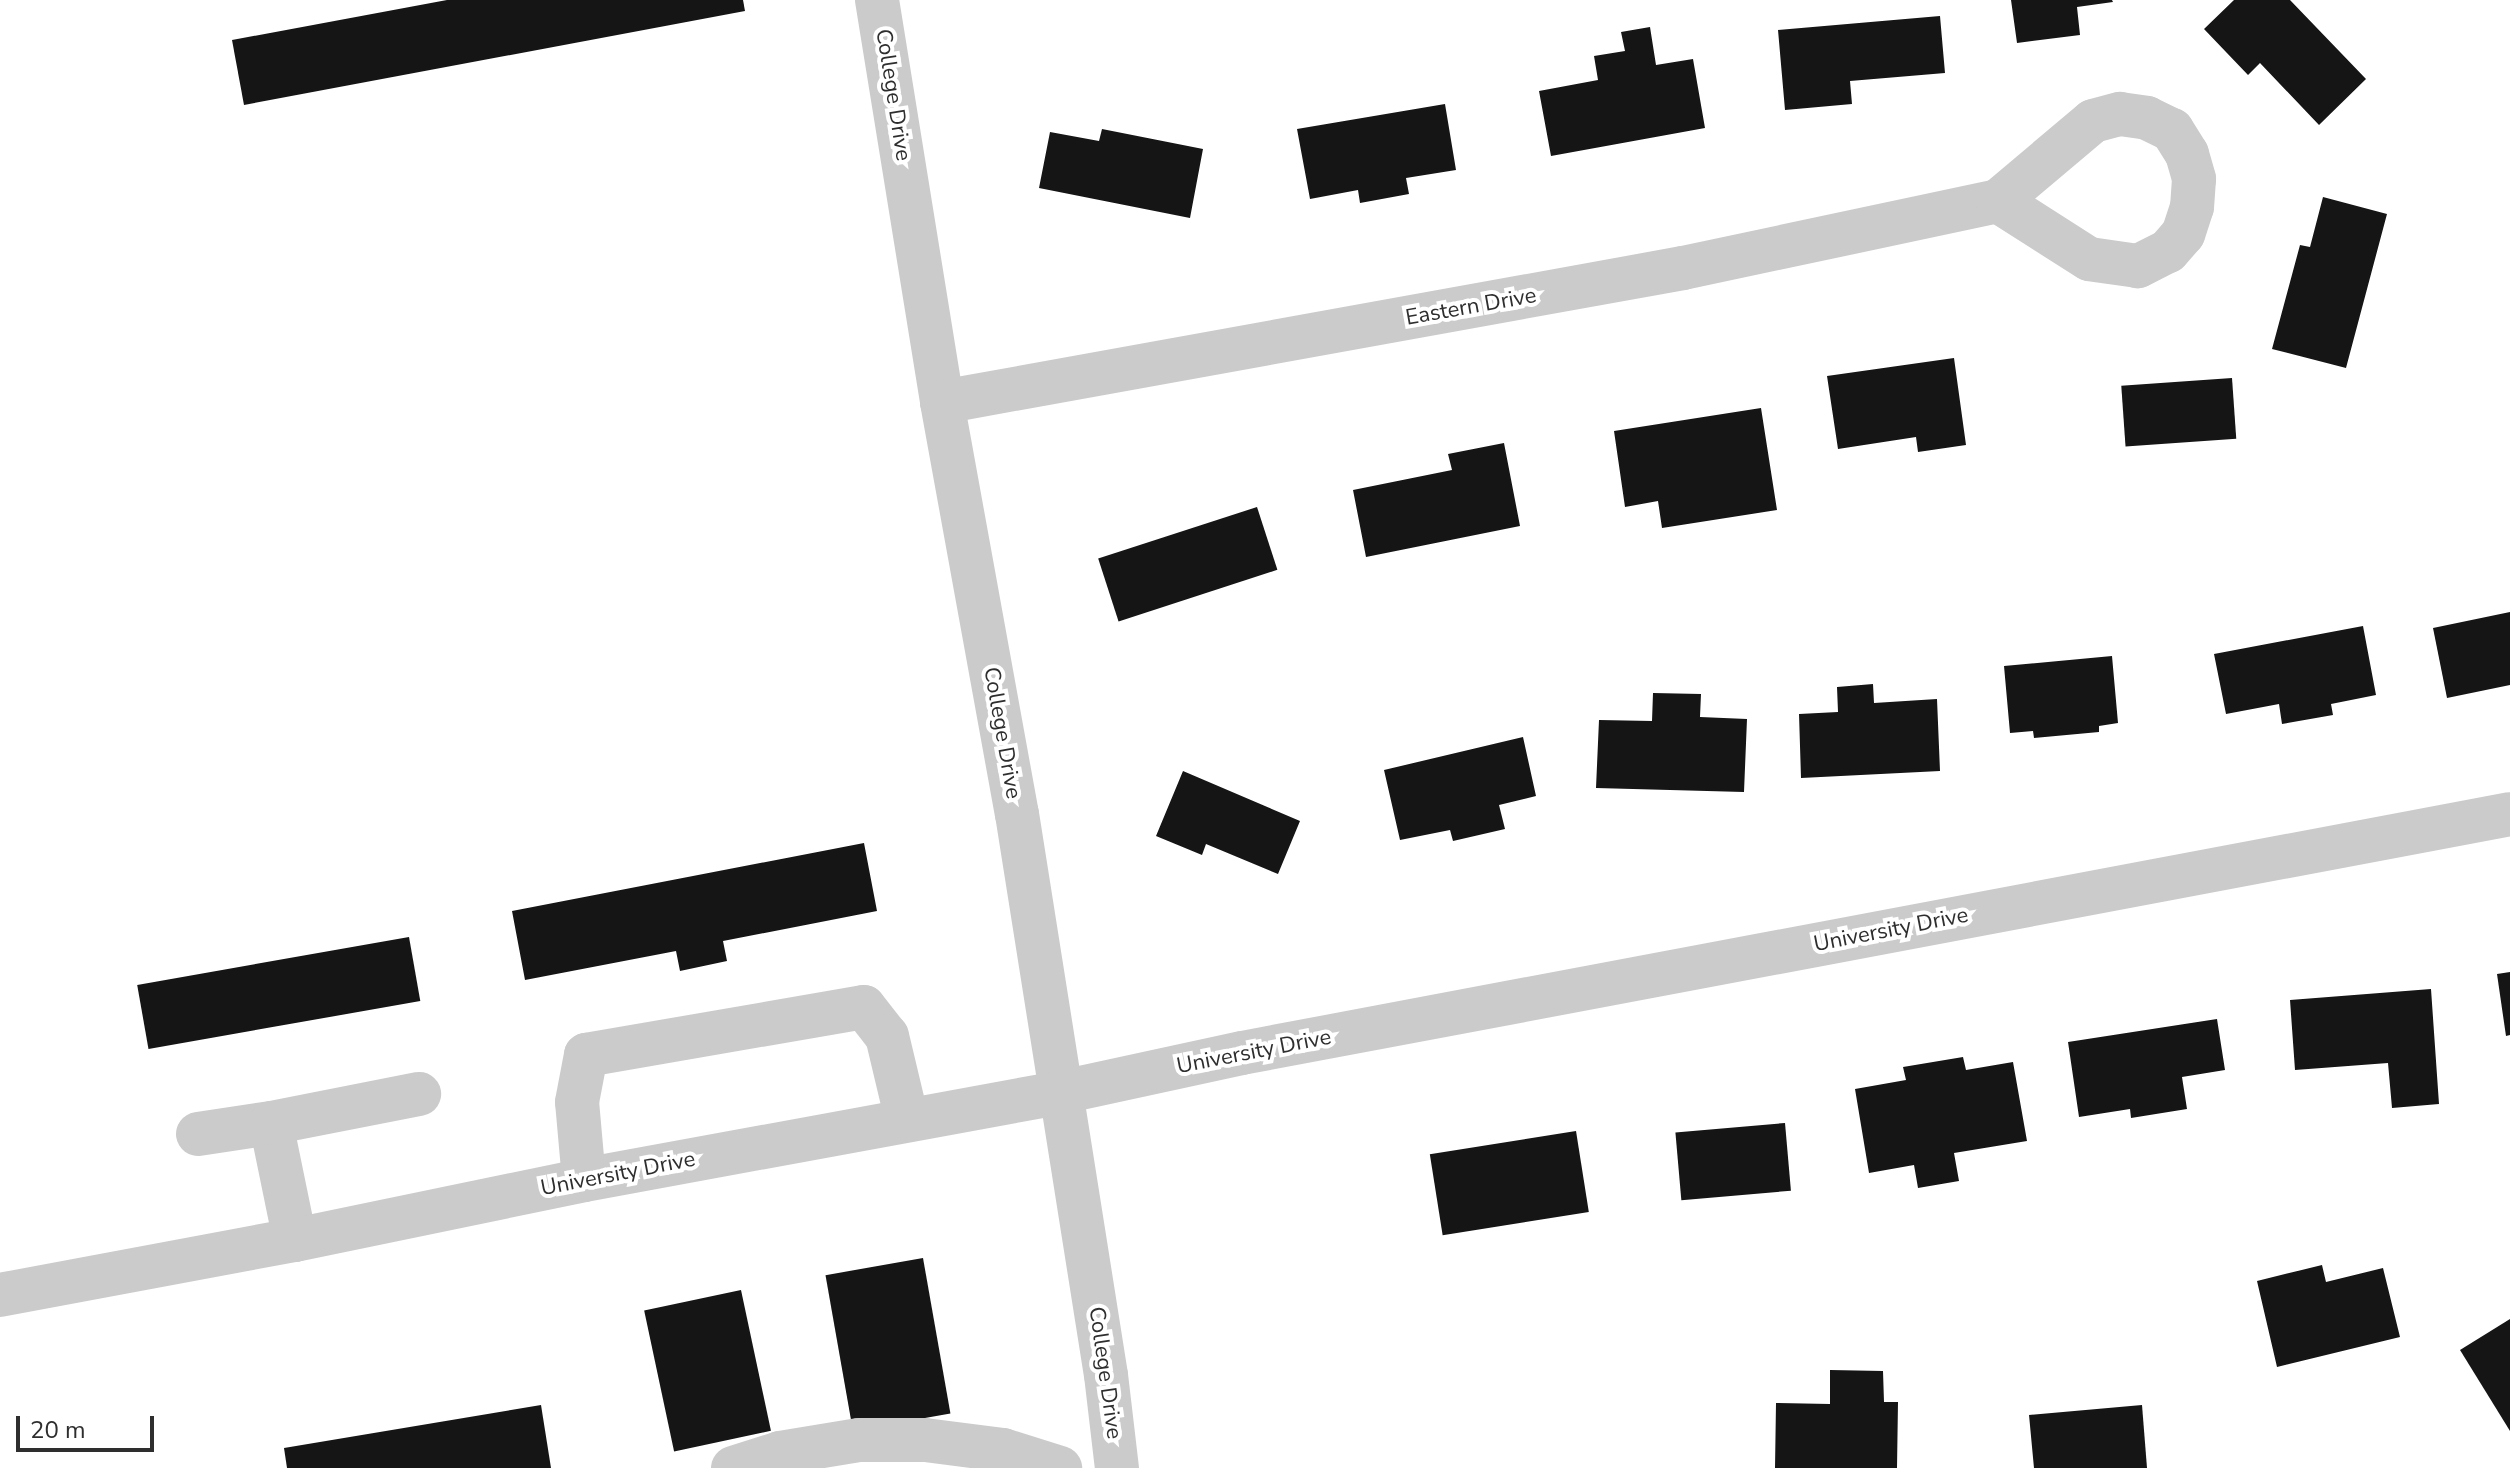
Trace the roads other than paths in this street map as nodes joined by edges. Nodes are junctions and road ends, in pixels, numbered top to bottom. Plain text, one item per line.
1 (877, 0) edge
2 (1998, 201) dead end
3 (942, 402) junction
4 (2510, 814) edge
5 (1062, 1092) junction
6 (419, 1094) dead end
7 (907, 1120) junction
8 (271, 1123) junction
9 (198, 1134) dead end
10 (584, 1180) junction
11 (295, 1240) junction
12 (0, 1295) edge
13 (733, 1468) edge
14 (1060, 1468) edge
15 (1117, 1468) edge

1 - 3 street, College Drive
2 - 3 street, Eastern Drive
3 - 5 street, College Drive
4 - 5 street, University Drive
5 - 7 street, University Drive
5 - 15 street, College Drive
6 - 8 street
7 - 10 street, University Drive
7 - 10 street
8 - 9 street
8 - 11 street
10 - 11 street, University Drive
11 - 12 street, University Drive
13 - 14 street

